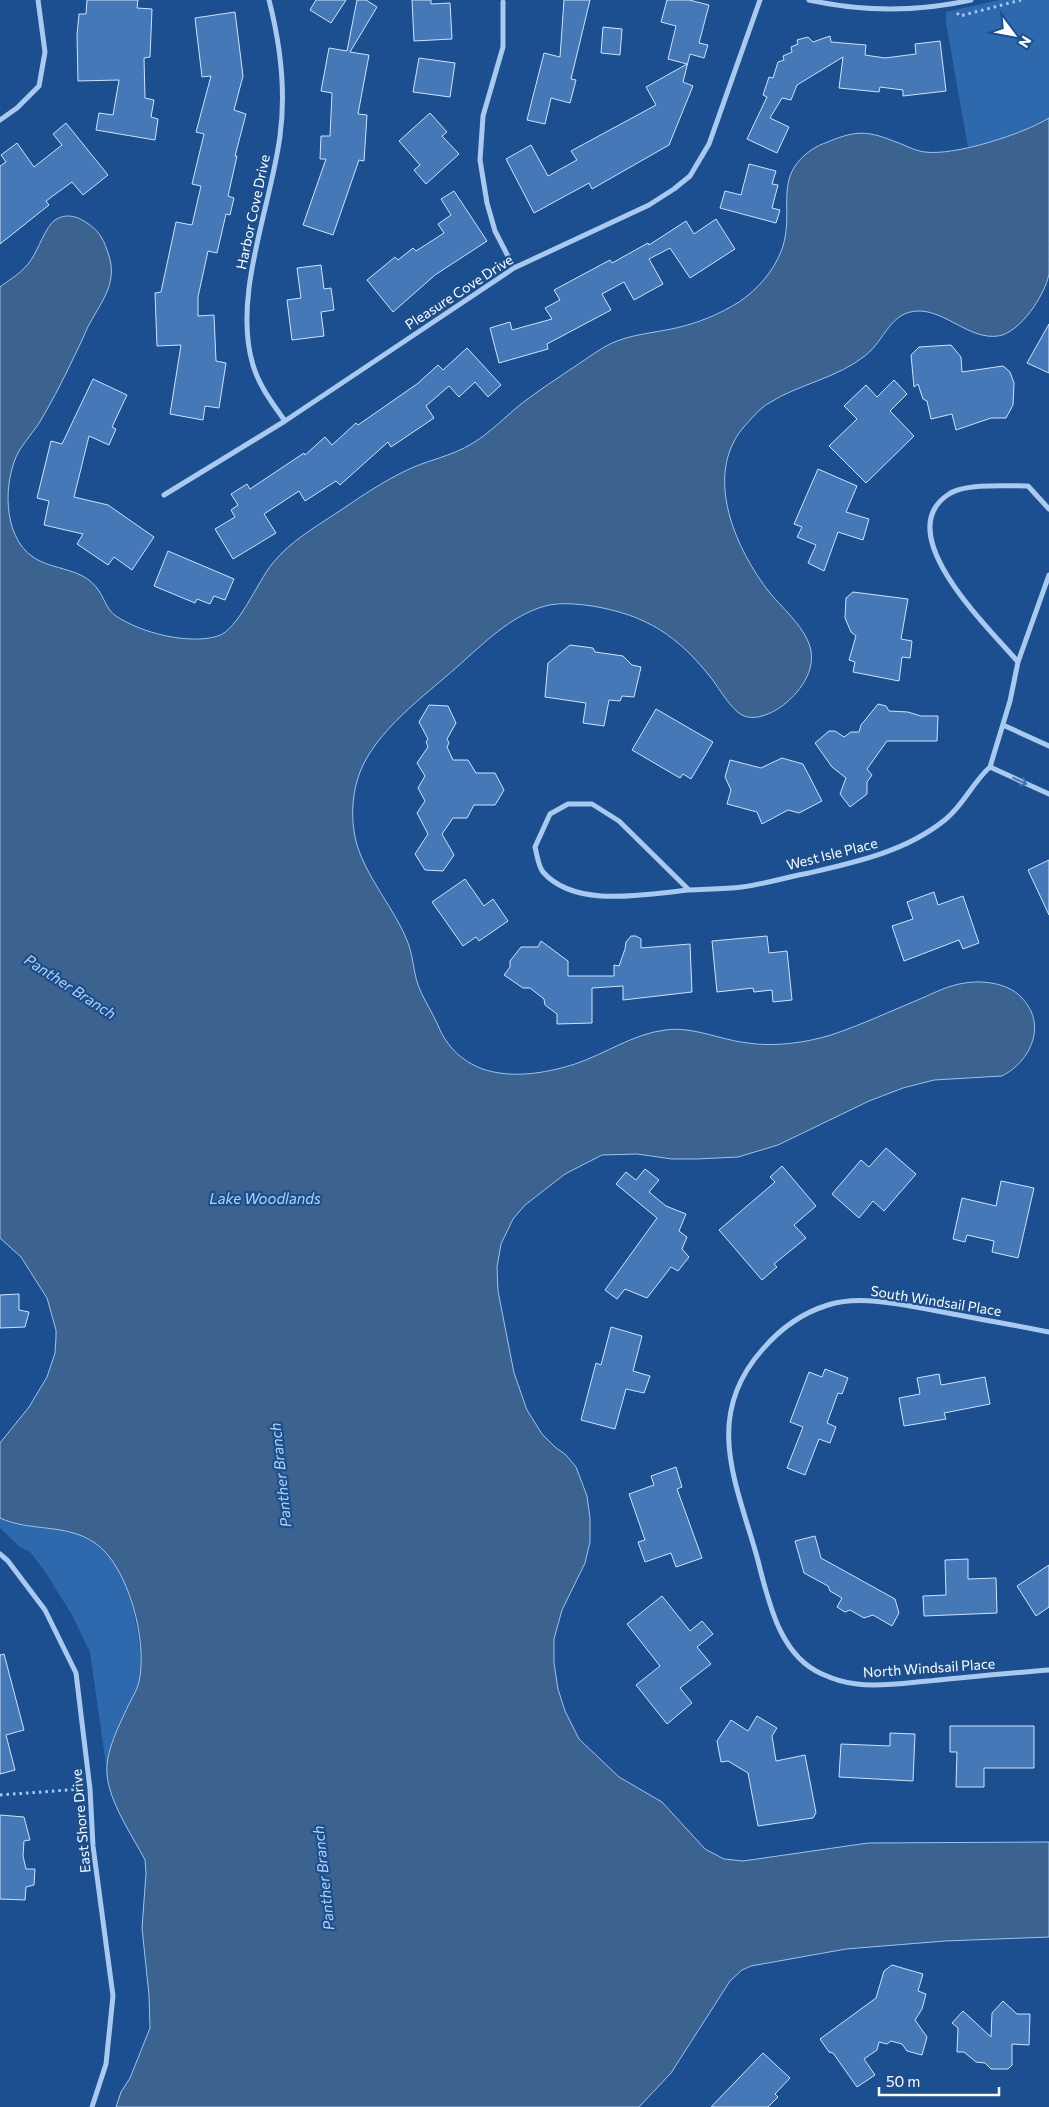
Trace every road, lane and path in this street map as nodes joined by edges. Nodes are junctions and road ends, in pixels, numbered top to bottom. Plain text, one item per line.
1 (38, 0) edge
2 (269, 0) edge
3 (760, 0) edge
4 (808, 0) edge
5 (971, 0) edge
6 (1021, 0) edge
7 (502, 2) dead end
8 (948, 3) edge
9 (0, 120) edge
10 (514, 268) junction
11 (286, 421) junction
12 (164, 495) dead end
13 (1049, 509) edge
14 (1049, 575) edge
15 (1018, 662) junction
16 (1003, 725) junction
17 (1049, 746) edge
18 (990, 767) junction
19 (1049, 794) edge
20 (689, 890) junction
21 (1049, 1332) edge
22 (751, 1536) joint
23 (0, 1554) edge
24 (1049, 1670) edge
25 (90, 1789) junction
26 (0, 1795) edge
27 (92, 2107) edge

1 - 9 street
2 - 11 street, Harbor Cove Drive
3 - 10 street, Pleasure Cove Drive
4 - 8 street
5 - 8 street
6 - 8 path
7 - 10 street
10 - 11 street, Pleasure Cove Drive
11 - 12 street, Pleasure Cove Drive
13 - 15 street
14 - 15 street, West Isle Place
15 - 16 street, West Isle Place
16 - 17 street
16 - 18 street, West Isle Place
18 -> 19 street
18 - 20 street, West Isle Place
20 - 20 street, West Isle Place
21 - 22 street, South Windsail Place
22 - 24 street, North Windsail Place
23 - 25 street, East Shore Drive
25 - 26 path
25 - 27 street, East Shore Drive

